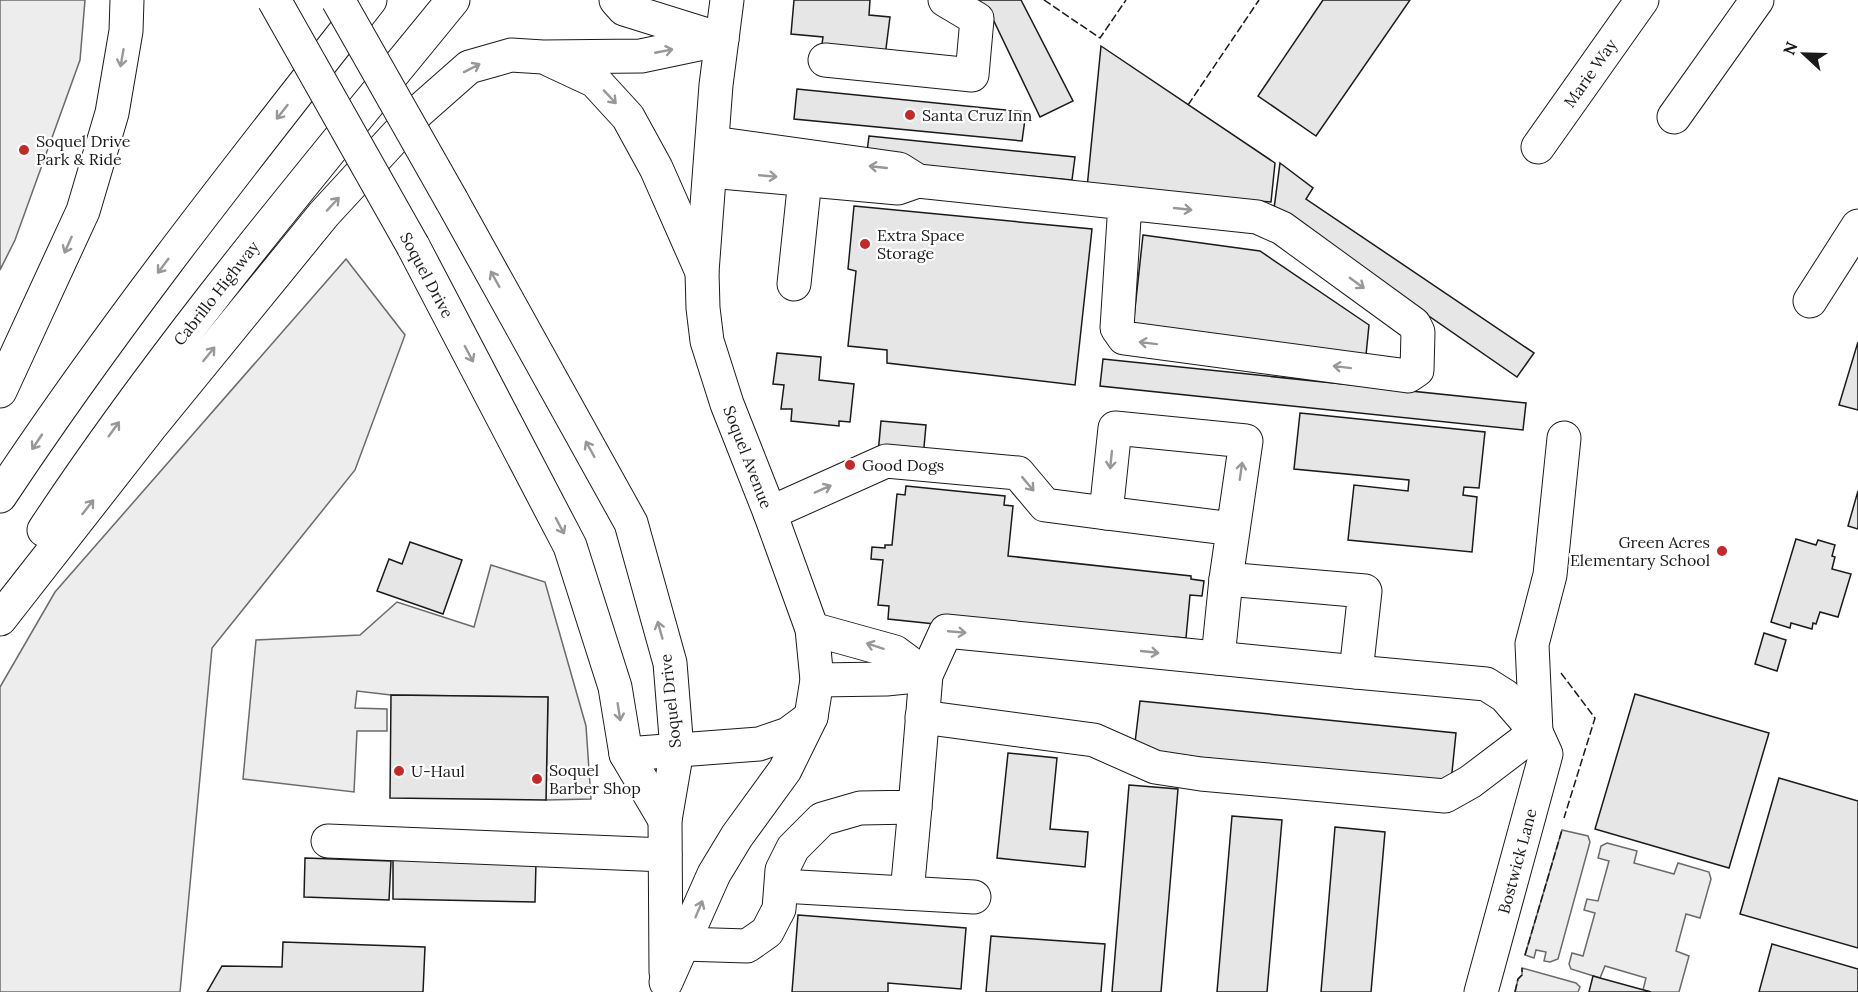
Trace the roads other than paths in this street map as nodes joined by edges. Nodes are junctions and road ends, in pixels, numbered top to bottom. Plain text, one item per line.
1 (127, 0) edge
2 (274, 0) edge
3 (338, 0) edge
4 (370, 0) edge
5 (453, 0) edge
6 (616, 0) edge
7 (727, 0) edge
8 (945, 0) edge
9 (1642, 0) edge
10 (1757, 0) edge
11 (722, 39) junction
12 (543, 57) junction
13 (825, 60) dead end
14 (1674, 117) dead end
15 (1538, 147) dead end
16 (711, 157) junction
17 (805, 179) junction
18 (918, 182) junction
19 (1125, 203) junction
20 (1858, 226) edge
21 (702, 272) junction
22 (794, 284) dead end
23 (1810, 301) dead end
24 (0, 392) edge
25 (1564, 438) dead end
26 (0, 496) edge
27 (770, 513) junction
28 (1106, 513) junction
29 (1233, 529) junction
30 (1226, 579) junction
31 (0, 600) edge
32 (0, 619) edge
33 (813, 629) junction
34 (1218, 658) junction
35 (1356, 672) junction
36 (926, 675) junction
37 (817, 680) junction
38 (811, 717) junction
39 (922, 717) junction
40 (1536, 732) junction
41 (677, 750) junction
42 (626, 754) junction
43 (915, 807) junction
44 (665, 820) junction
45 (328, 841) dead end
46 (665, 855) junction
47 (782, 886) junction
48 (908, 893) junction
49 (974, 897) dead end
50 (683, 944) junction
51 (666, 987) edge
52 (1481, 992) edge

1 -> 24 main road
2 -> 42 main road, Soquel Drive, bridge
41 -> 3 main road, Soquel Drive, bridge
4 -> 26 main road
31 -> 5 main road, Cabrillo Highway
6 - 11 main road
7 - 11 main road, Soquel Avenue
8 - 13 main road
9 - 15 main road, Marie Way
10 - 14 main road
12 -> 11 main road
11 - 16 main road, Soquel Avenue
12 -> 21 main road
32 -> 12 main road
16 -> 17 main road
18 -> 16 main road
16 - 21 main road, Soquel Avenue
17 - 18 main road
17 - 22 main road
18 - 19 main road
19 -> 19 main road
20 - 23 main road
21 - 27 main road, Soquel Avenue
25 - 40 main road
27 -> 28 main road
27 - 33 main road, Soquel Avenue
28 - 29 main road
29 -> 28 main road
29 - 30 main road
30 - 34 main road
30 - 35 main road
36 -> 33 main road
33 - 37 main road, Soquel Avenue
34 - 35 main road
36 -> 34 main road
35 - 40 main road
36 - 37 main road
36 - 39 main road
37 - 38 main road, Soquel Avenue
38 - 41 main road
50 -> 38 main road, Soquel Avenue
39 - 40 main road
39 - 43 main road
40 - 52 main road, Bostwick Lane
41 - 42 main road
41 - 44 main road, Soquel Drive
42 - 44 main road, Soquel Drive
43 - 47 main road
43 - 48 main road
44 - 46 main road
45 - 46 main road
46 - 51 main road
47 - 48 main road
47 - 50 main road
48 - 49 main road
50 - 51 main road, Soquel Avenue

